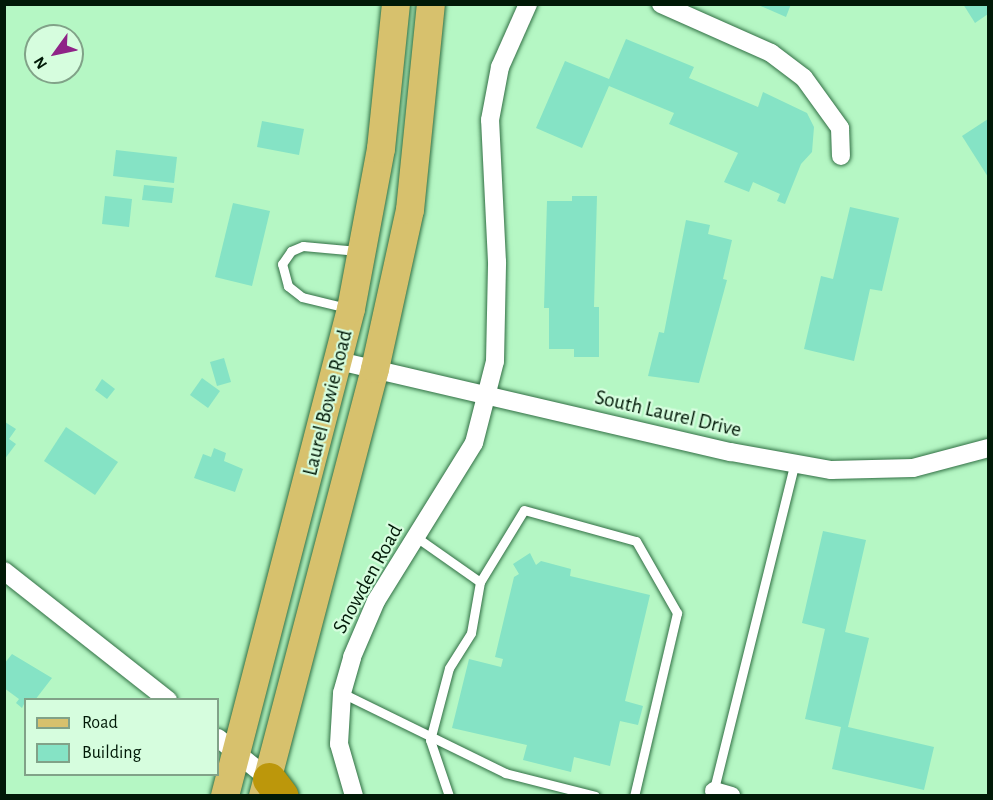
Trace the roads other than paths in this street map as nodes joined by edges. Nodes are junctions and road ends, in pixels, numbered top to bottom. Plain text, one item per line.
1 (396, 4) edge
2 (431, 4) edge
3 (528, 4) edge
4 (662, 4) edge
5 (841, 156) dead end
6 (363, 252) junction
7 (351, 309) junction
8 (339, 361) junction
9 (375, 369) junction
10 (486, 395) junction
11 (988, 448) edge
12 (794, 465) junction
13 (416, 537) junction
14 (4, 571) edge
15 (480, 582) junction
16 (342, 693) junction
17 (167, 698) edge
18 (430, 740) junction
19 (228, 746) edge
20 (271, 790) edge
21 (719, 794) edge
22 (225, 795) edge
23 (354, 795) edge
24 (448, 795) edge
25 (595, 795) edge
26 (634, 795) edge

1 - 6 main road, Laurel Bowie Road
2 - 9 main road, Laurel Bowie Road
3 - 10 street, Snowden Road
4 - 5 street
6 - 7 main road, Laurel Bowie Road
6 - 7 lane
7 - 8 main road, Laurel Bowie Road
8 - 9 street, South Laurel Drive
8 - 19 main road, Laurel Bowie Road
9 - 10 street, South Laurel Drive
9 - 20 main road, Laurel Bowie Road
10 - 12 street, South Laurel Drive
10 - 13 street, Snowden Road
11 - 12 street, South Laurel Drive
12 - 21 lane
13 - 15 lane
13 - 16 street, Snowden Road
14 - 17 street
15 - 18 lane
15 - 26 lane
16 - 18 lane
16 - 23 street, Snowden Road
18 - 24 lane
18 - 25 lane
19 - 20 street
19 - 22 main road, Laurel Bowie Road

